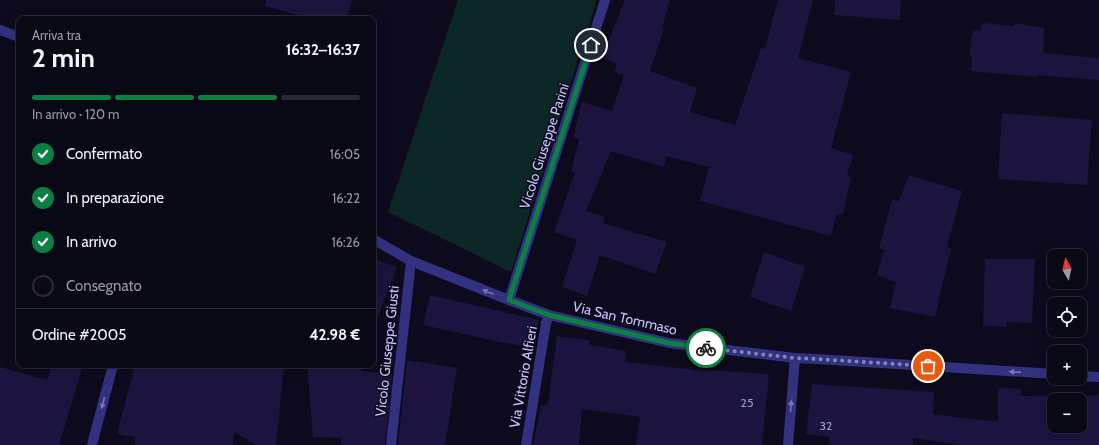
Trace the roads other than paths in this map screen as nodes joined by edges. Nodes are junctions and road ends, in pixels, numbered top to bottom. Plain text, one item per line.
1 (605, 0) edge
2 (0, 30) edge
3 (16, 36) edge
4 (376, 241) edge
5 (411, 261) junction
6 (509, 300) junction
7 (549, 315) junction
8 (795, 358) junction
9 (112, 368) edge
10 (1047, 374) edge
11 (1087, 376) edge
12 (1099, 377) edge
13 (92, 445) edge
14 (391, 445) edge
15 (526, 445) edge
16 (788, 445) edge

1 - 6 street, Vicolo Giuseppe Parini
2 - 3 street
4 - 5 street, Via San Tommaso
6 -> 5 street, Via San Tommaso
5 - 14 street, Vicolo Giuseppe Giusti
6 - 7 street, Via San Tommaso
7 - 8 street, Via San Tommaso
7 - 15 street, Via Vittorio Alfieri
10 -> 8 street, Via San Tommaso
16 -> 8 street
9 -> 13 street
11 - 12 street

